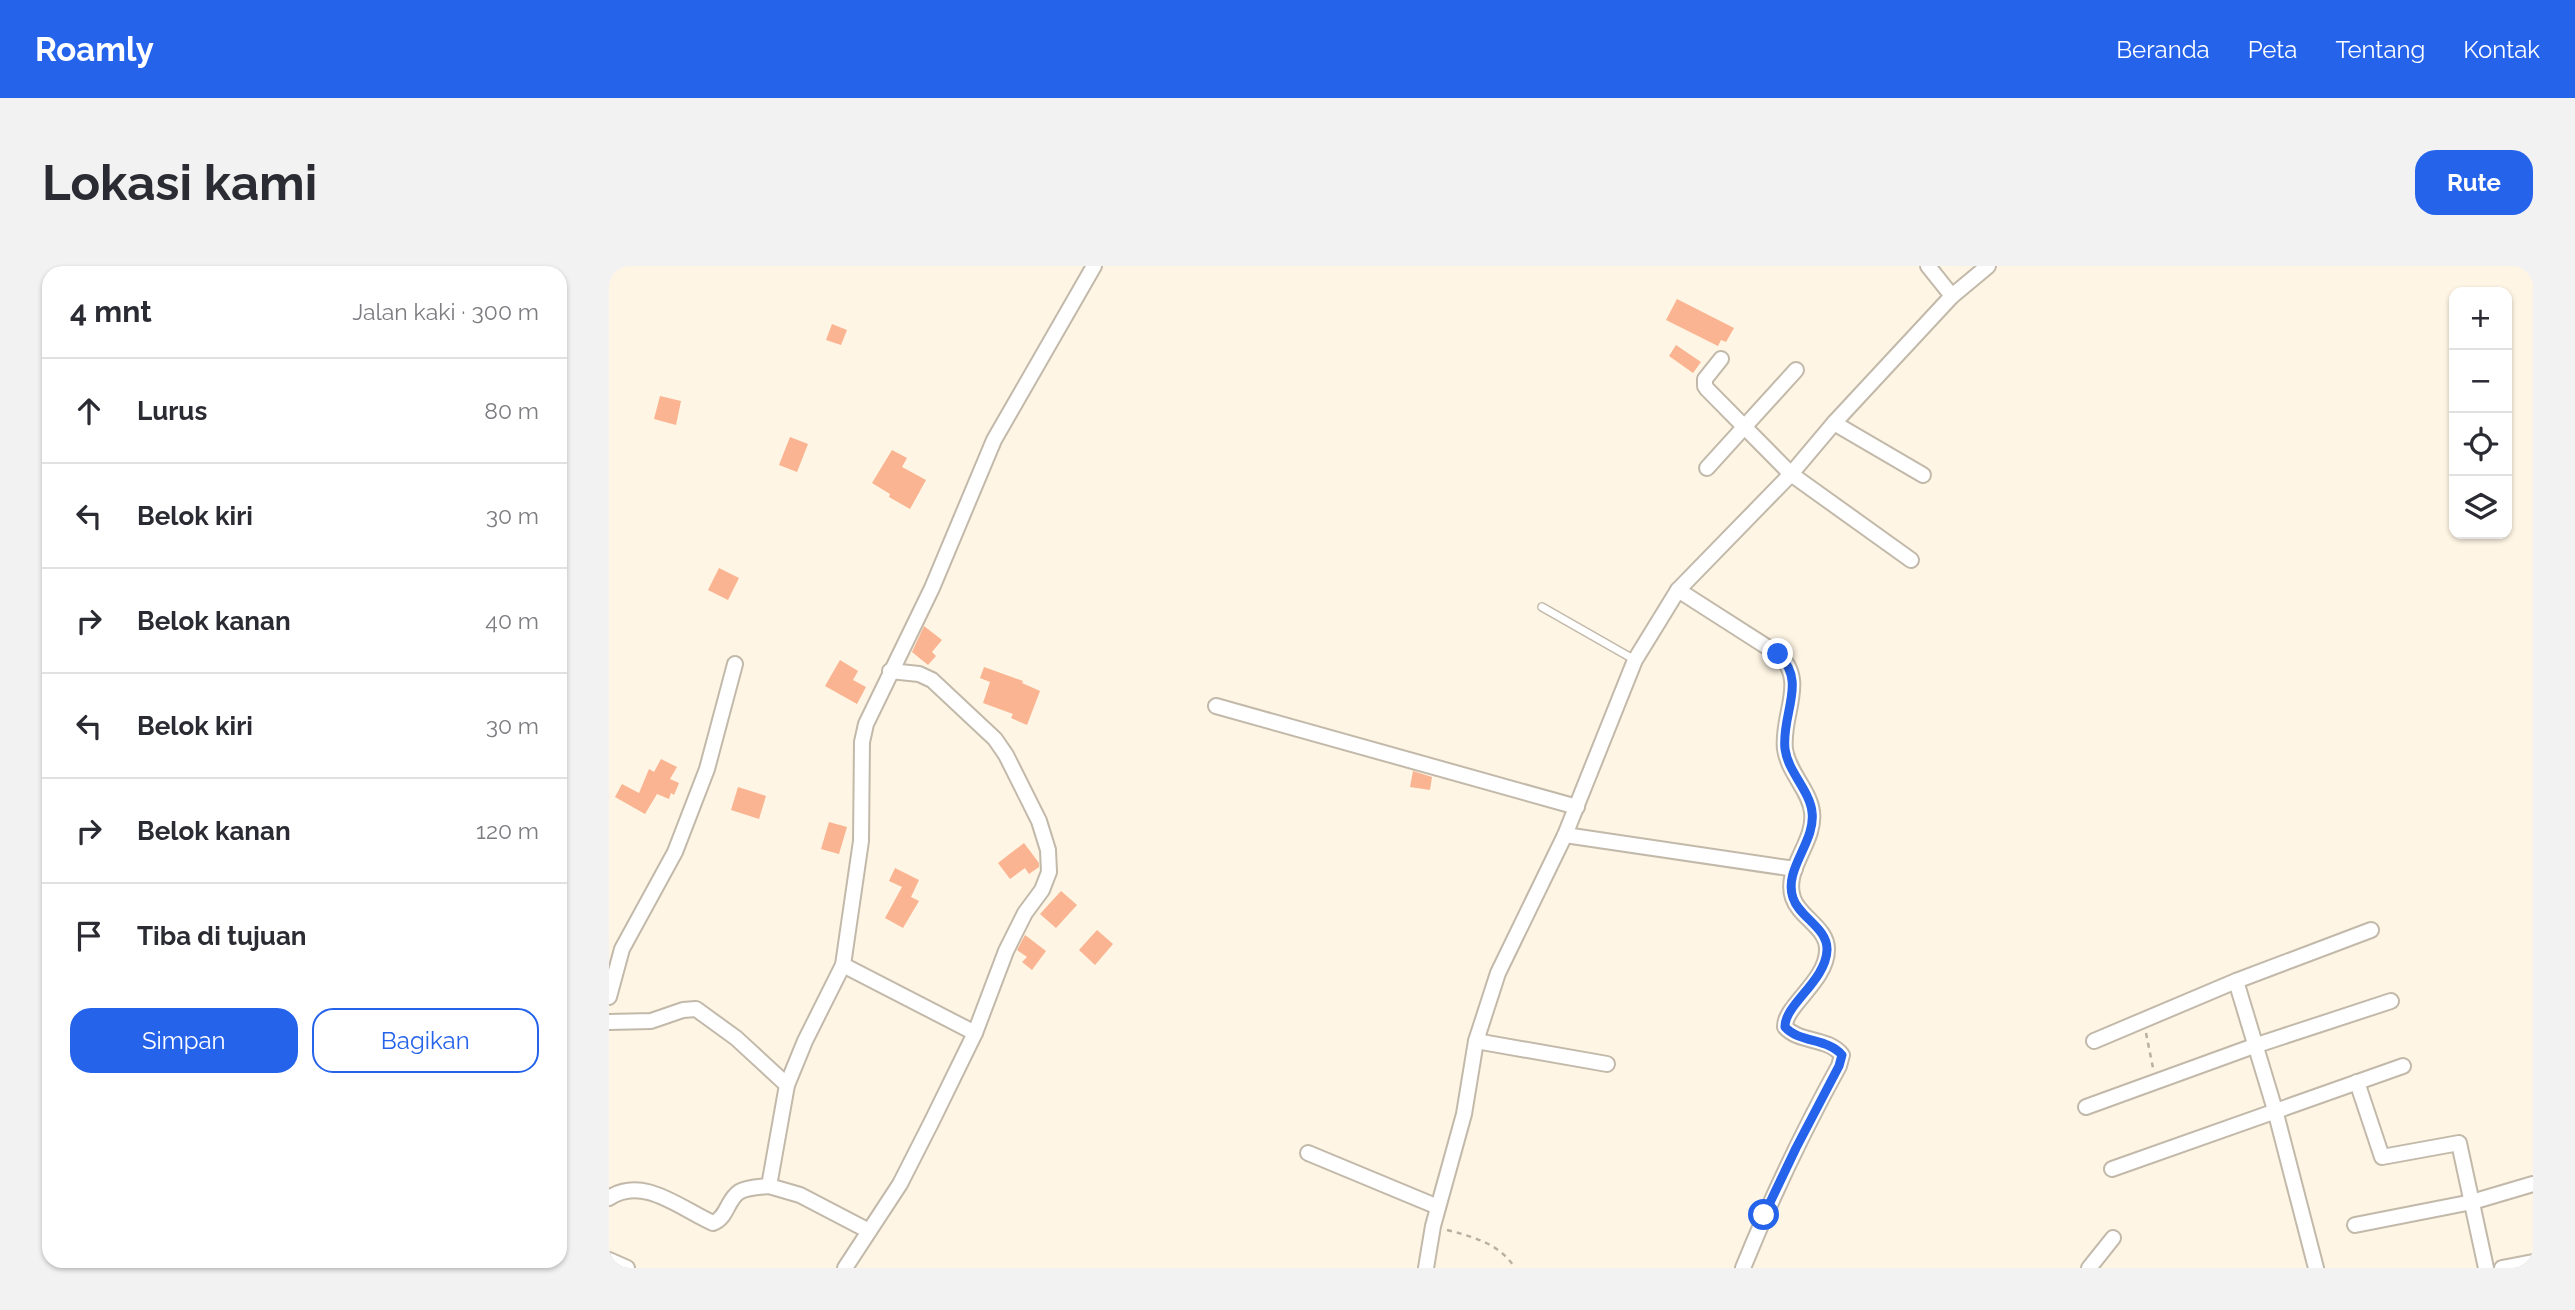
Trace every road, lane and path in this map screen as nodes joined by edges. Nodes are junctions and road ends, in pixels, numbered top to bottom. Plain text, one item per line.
1 (1094, 266) edge
2 (1928, 266) edge
3 (1988, 266) edge
4 (1952, 296) junction
5 (1721, 359) dead end
6 (1796, 370) dead end
7 (1834, 423) junction
8 (1745, 427) junction
9 (1707, 468) dead end
10 (1791, 474) junction
11 (1923, 475) dead end
12 (1911, 559) dead end
13 (1678, 590) junction
14 (1542, 607) dead end
15 (1635, 660) junction
16 (735, 664) dead end
17 (890, 671) junction
18 (1216, 706) dead end
19 (1577, 807) junction
20 (1565, 835) junction
21 (1795, 869) junction
22 (2371, 930) dead end
23 (615, 946) edge
24 (843, 965) junction
25 (2236, 981) junction
26 (609, 997) edge
27 (2391, 1001) dead end
28 (2143, 1020) junction
29 (609, 1021) edge
30 (975, 1033) junction
31 (1476, 1041) junction
32 (2094, 1041) dead end
33 (2254, 1046) junction
34 (1607, 1064) dead end
35 (2403, 1066) dead end
36 (2156, 1081) junction
37 (2357, 1082) junction
38 (787, 1085) junction
39 (2086, 1107) dead end
40 (2275, 1110) junction
41 (1308, 1153) dead end
42 (2112, 1169) dead end
43 (2533, 1184) edge
44 (769, 1186) junction
45 (609, 1198) edge
46 (2472, 1202) junction
47 (1438, 1206) junction
48 (2355, 1225) dead end
49 (1433, 1226) junction
50 (869, 1231) junction
51 (2113, 1238) dead end
52 (609, 1260) edge
53 (2533, 1262) edge
54 (628, 1268) edge
55 (845, 1268) edge
56 (1426, 1268) edge
57 (1515, 1268) edge
58 (1743, 1268) edge
59 (2089, 1268) edge
60 (2316, 1268) edge
61 (2486, 1268) edge
62 (2502, 1268) edge

1 - 17 street
2 - 4 street
3 - 4 street
4 - 7 street
5 - 8 street
6 - 8 street
7 - 10 street
7 - 11 street
8 - 9 street
8 - 10 street
10 - 12 street
10 - 13 street
13 - 15 street
13 - 21 street
14 - 15 lane
15 - 19 street
16 - 23 street
17 - 24 street
17 - 30 street
18 - 19 street
19 - 20 street
20 - 21 street
20 - 31 street
21 - 58 street
22 - 25 street
23 - 26 street
24 - 30 street
24 - 38 street
25 - 28 street
25 - 33 street
27 - 33 street
28 - 32 street
28 - 36 path
29 - 38 street
30 - 50 street
31 - 34 street
31 - 47 street
33 - 36 street
33 - 40 street
35 - 37 street
36 - 39 street
37 - 40 street
37 - 46 street
38 - 44 street
40 - 42 street
40 - 60 street
41 - 47 street
43 - 46 street
44 - 45 street
44 - 50 street
46 - 48 street
46 - 61 street
47 - 49 street
49 - 56 street
49 - 57 path
50 - 55 street
51 - 59 street
52 - 54 street
53 - 62 street

